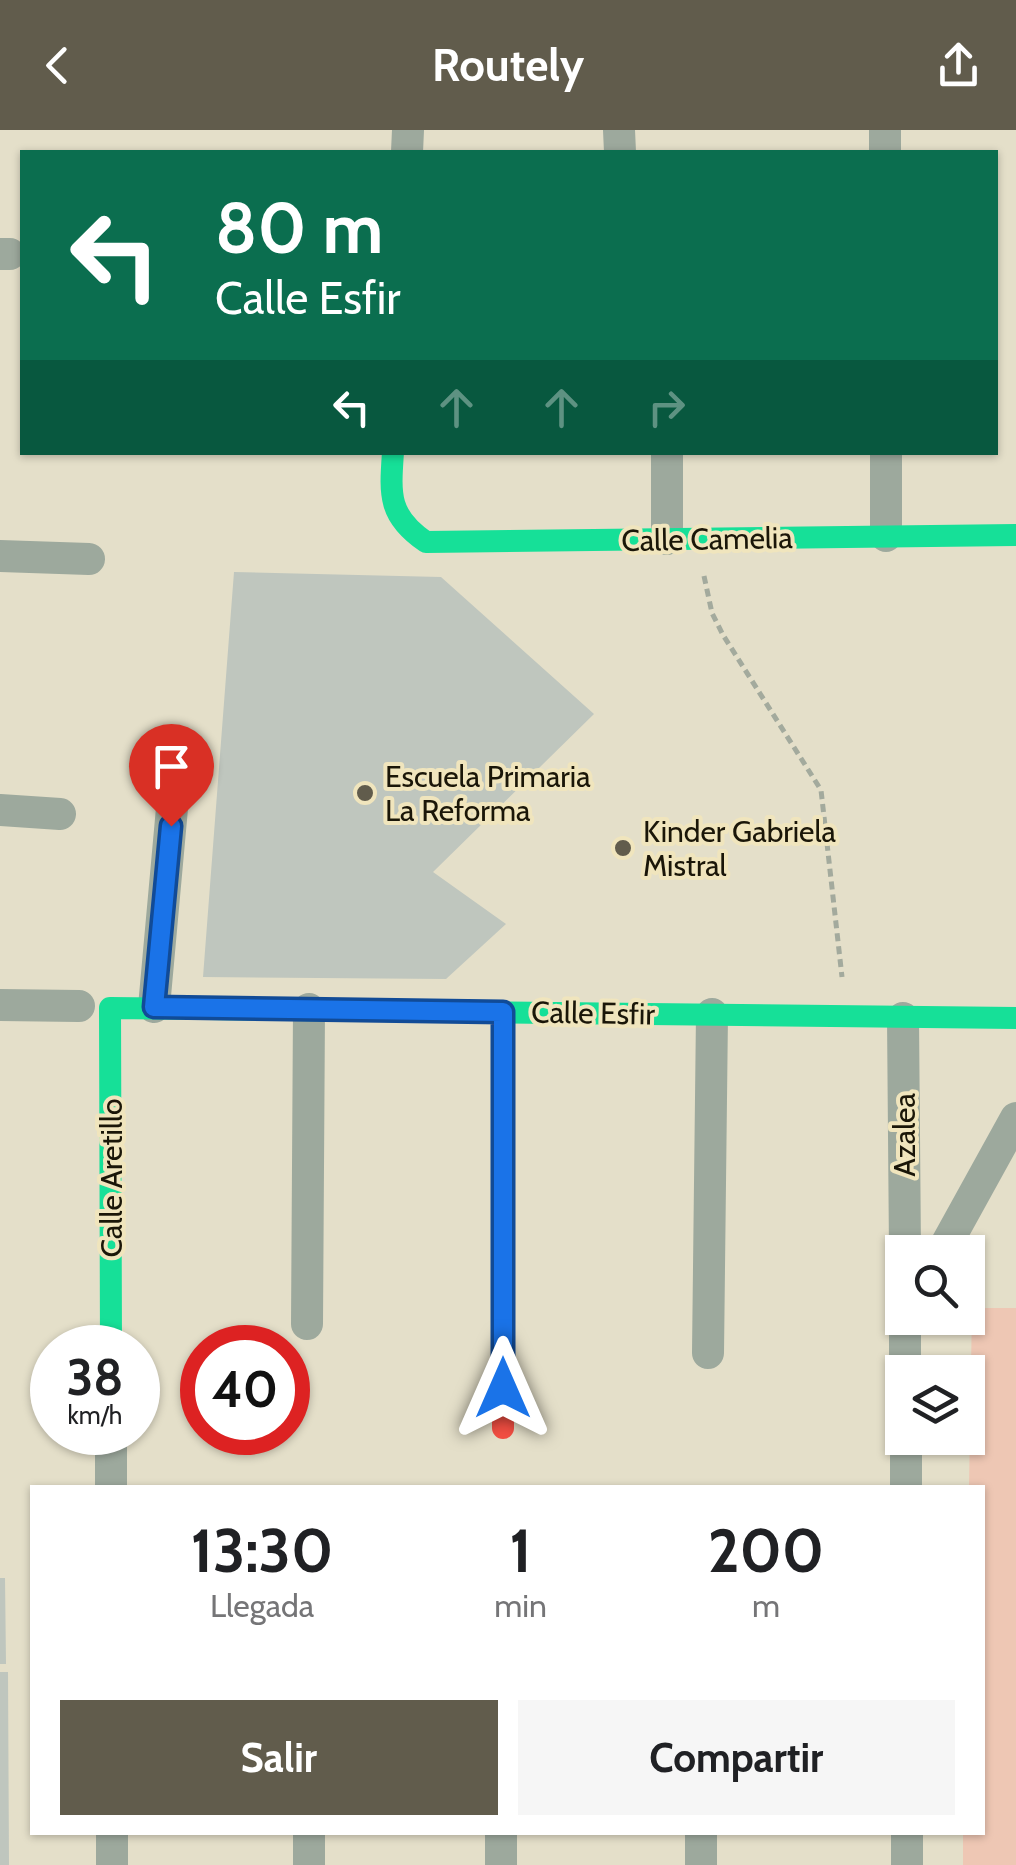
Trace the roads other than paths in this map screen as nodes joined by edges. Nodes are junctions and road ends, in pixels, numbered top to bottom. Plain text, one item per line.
1 (393, 455) edge
2 (667, 455) edge
3 (886, 455) edge
4 (1016, 535) edge
5 (886, 536) junction
6 (667, 539) junction
7 (0, 556) edge
8 (89, 559) dead end
9 (177, 753) dead end
10 (0, 810) edge
11 (60, 814) dead end
12 (0, 1005) edge
13 (94, 1007) junction
14 (154, 1007) junction
15 (310, 1009) junction
16 (503, 1012) junction
17 (712, 1014) junction
18 (903, 1018) junction
19 (1016, 1018) edge
20 (1016, 1118) edge
21 (905, 1235) edge
22 (951, 1235) edge
23 (307, 1324) dead end
24 (110, 1325) edge
25 (708, 1353) dead end
26 (503, 1428) dead end
27 (111, 1455) edge
28 (906, 1455) edge
29 (111, 1485) edge
30 (906, 1485) edge
31 (112, 1835) edge
32 (309, 1835) edge
33 (501, 1835) edge
34 (702, 1835) edge
35 (907, 1835) edge
36 (112, 1865) edge
37 (309, 1865) edge
38 (501, 1865) edge
39 (701, 1865) edge
40 (907, 1865) edge

1 - 6 street, Calle Camelia
2 - 6 street
3 - 5 street
4 - 5 street, Calle Camelia
5 - 6 street, Calle Camelia
7 - 8 street
9 - 14 street
10 - 11 street
12 - 13 street, Calle Esfir
13 - 14 street, Calle Esfir
13 - 24 street, Calle Aretillo
14 - 15 street, Calle Esfir
15 - 16 street, Calle Esfir
15 - 23 street
16 - 17 street, Calle Esfir
16 - 26 street
17 - 18 street, Calle Esfir
17 - 25 street
18 - 19 street, Calle Esfir
18 - 21 street, Azalea
20 - 22 street
27 - 29 street
28 - 30 street
31 - 36 street
32 - 37 street
33 - 38 street
34 - 39 street
35 - 40 street

